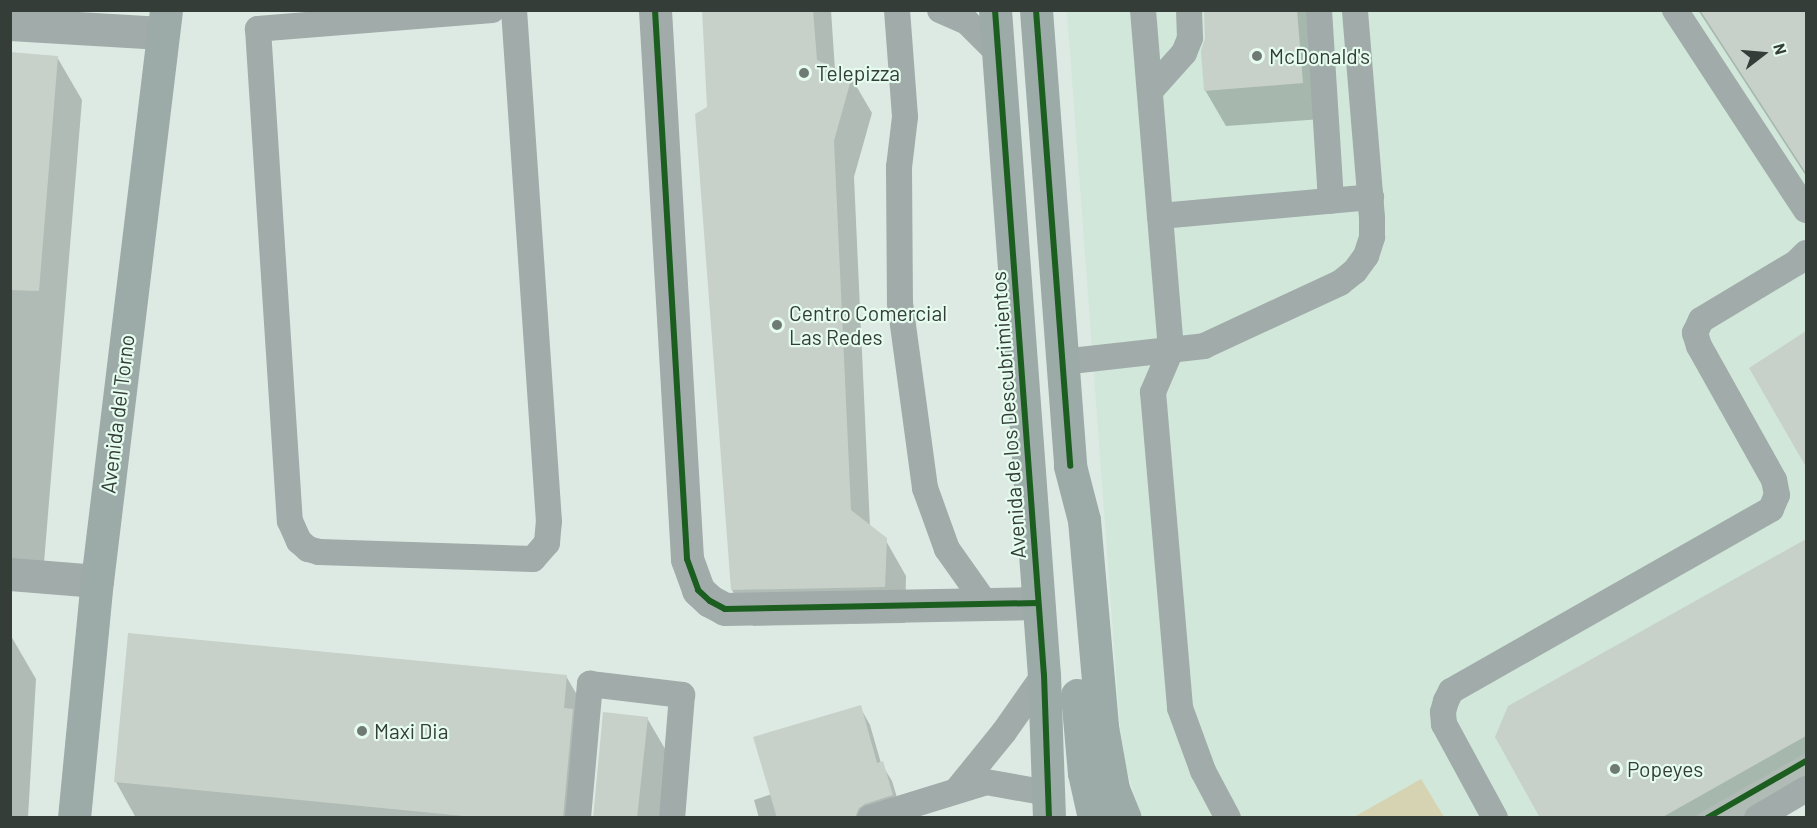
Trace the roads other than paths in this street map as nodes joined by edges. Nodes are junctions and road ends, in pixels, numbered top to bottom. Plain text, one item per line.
1 (492, 10) edge
2 (514, 10) edge
3 (655, 10) edge
4 (897, 10) edge
5 (940, 10) edge
6 (995, 10) edge
7 (1036, 10) edge
8 (1143, 10) edge
9 (1189, 10) edge
10 (1319, 10) edge
11 (1355, 10) edge
12 (1675, 10) edge
13 (164, 22) edge
14 (10, 24) edge
15 (998, 52) junction
16 (1150, 91) junction
17 (1371, 197) junction
18 (1331, 201) junction
19 (1806, 210) edge
20 (1160, 216) junction
21 (1806, 253) edge
22 (1171, 351) junction
23 (1062, 362) junction
24 (1070, 466) junction
25 (10, 574) edge
26 (97, 581) junction
27 (1038, 603) junction
28 (986, 604) junction
29 (1044, 675) junction
30 (1806, 789) edge
31 (957, 790) junction
32 (1048, 805) edge
33 (74, 818) edge
34 (578, 818) edge
35 (672, 818) edge
36 (870, 818) edge
37 (1094, 818) edge
38 (1125, 818) edge
39 (1228, 818) edge
40 (1496, 818) edge
41 (1757, 818) edge

1 - 2 lane
3 - 28 street
4 - 28 lane
5 - 15 lane
6 - 15 main road, Avenida de los Descubrimientos
7 - 23 main road
8 - 16 lane
9 - 16 lane
10 - 18 lane
11 - 17 lane
12 - 19 lane
13 - 14 street
13 - 26 main road, Avenida del Torno
15 - 27 main road, Avenida de los Descubrimientos
16 - 20 lane
17 - 18 lane
17 - 22 lane
18 - 20 lane
20 - 22 lane
21 - 40 lane
22 - 23 lane
22 - 39 lane
23 - 24 main road
24 - 37 main road
24 - 38 main road
25 - 26 street
26 - 33 main road, Avenida del Torno
27 - 28 street
27 - 29 main road, Avenida de los Descubrimientos
29 - 31 lane
29 - 32 main road, Avenida de los Descubrimientos
30 - 41 lane
31 - 32 lane
31 - 36 lane
34 - 35 lane

